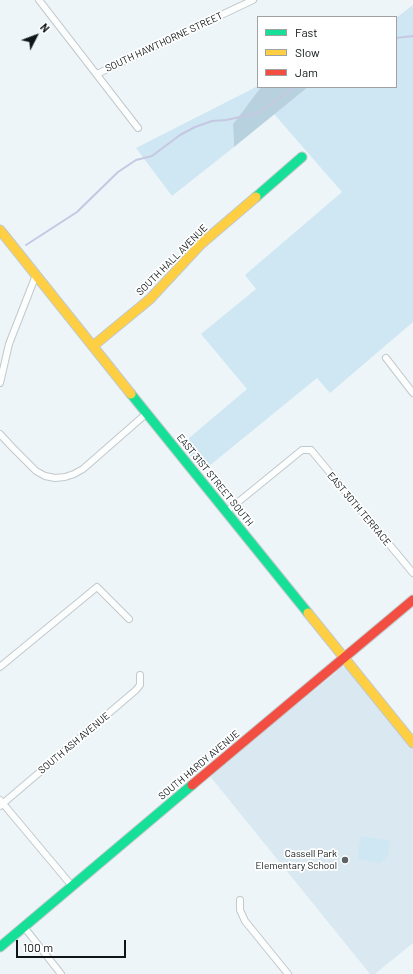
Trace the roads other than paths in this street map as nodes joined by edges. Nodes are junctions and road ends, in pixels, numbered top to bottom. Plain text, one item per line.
1 (39, 0) edge
2 (253, 0) edge
3 (97, 74) junction
4 (138, 128) dead end
5 (302, 157) dead end
6 (0, 230) edge
7 (36, 275) junction
8 (93, 346) junction
9 (386, 358) dead end
10 (0, 383) edge
11 (413, 393) edge
12 (147, 413) junction
13 (0, 434) edge
14 (226, 512) junction
15 (413, 573) edge
16 (413, 600) edge
17 (129, 619) dead end
18 (344, 658) junction
19 (0, 668) edge
20 (140, 675) dead end
21 (413, 744) edge
22 (1, 803) edge
23 (72, 886) junction
24 (240, 900) dead end
25 (24, 927) junction
26 (0, 947) edge
27 (61, 974) edge
28 (288, 974) edge

1 - 3 street
2 - 3 street, SOUTH HAWTHORNE STREET
3 - 4 street
5 - 8 street, SOUTH HALL AVENUE
6 - 7 street, EAST 31ST STREET SOUTH
7 - 8 street, EAST 31ST STREET SOUTH
7 - 10 street
8 - 12 street, EAST 31ST STREET SOUTH
9 - 11 street
12 - 13 street
12 - 14 street, EAST 31ST STREET SOUTH
14 - 15 street, EAST 30TH TERRACE
14 - 18 street, EAST 31ST STREET SOUTH
16 - 18 street, SOUTH HARDY AVENUE
17 - 19 street
18 - 21 street, EAST 31ST STREET SOUTH
18 - 23 street, SOUTH HARDY AVENUE
20 - 22 street, SOUTH ASH AVENUE
22 - 23 street
23 - 25 street, SOUTH HARDY AVENUE
24 - 28 street
25 - 26 street, SOUTH HARDY AVENUE
25 - 27 street

